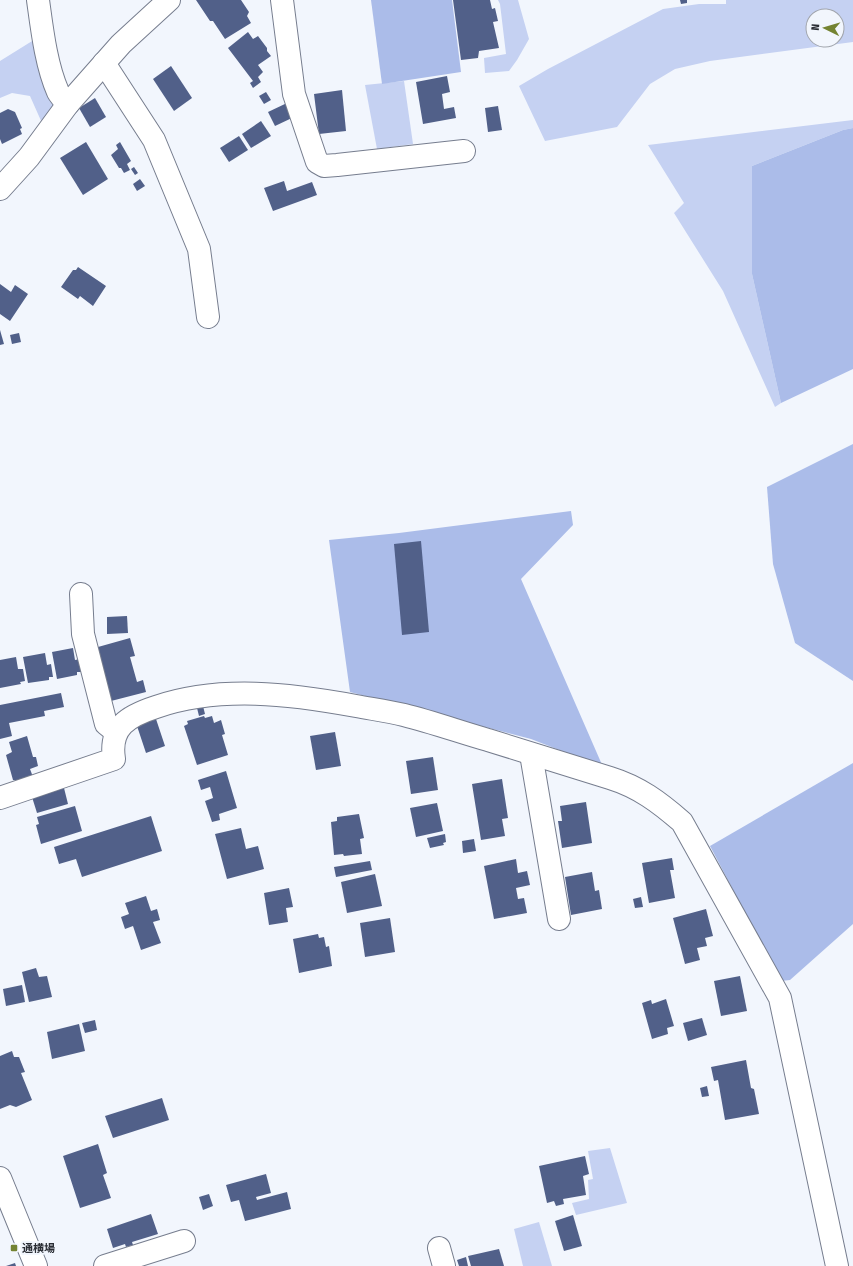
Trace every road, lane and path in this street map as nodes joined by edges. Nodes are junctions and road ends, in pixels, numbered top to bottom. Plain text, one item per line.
1 (38, 0) edge
2 (168, 0) edge
3 (282, 0) edge
4 (104, 63) junction
5 (68, 104) junction
6 (464, 151) dead end
7 (0, 189) edge
8 (208, 317) dead end
9 (81, 594) dead end
10 (116, 732) junction
11 (531, 754) junction
12 (0, 798) edge
13 (559, 919) dead end
14 (2, 1189) edge
15 (184, 1240) dead end
16 (36, 1266) edge
17 (105, 1266) edge
18 (837, 1266) edge

1 - 5 street
2 - 4 street
3 - 6 street
4 - 5 street
4 - 8 street
5 - 7 street
9 - 10 street
10 - 11 street
10 - 12 street
11 - 13 street
11 - 18 street
14 - 16 street
15 - 17 street

